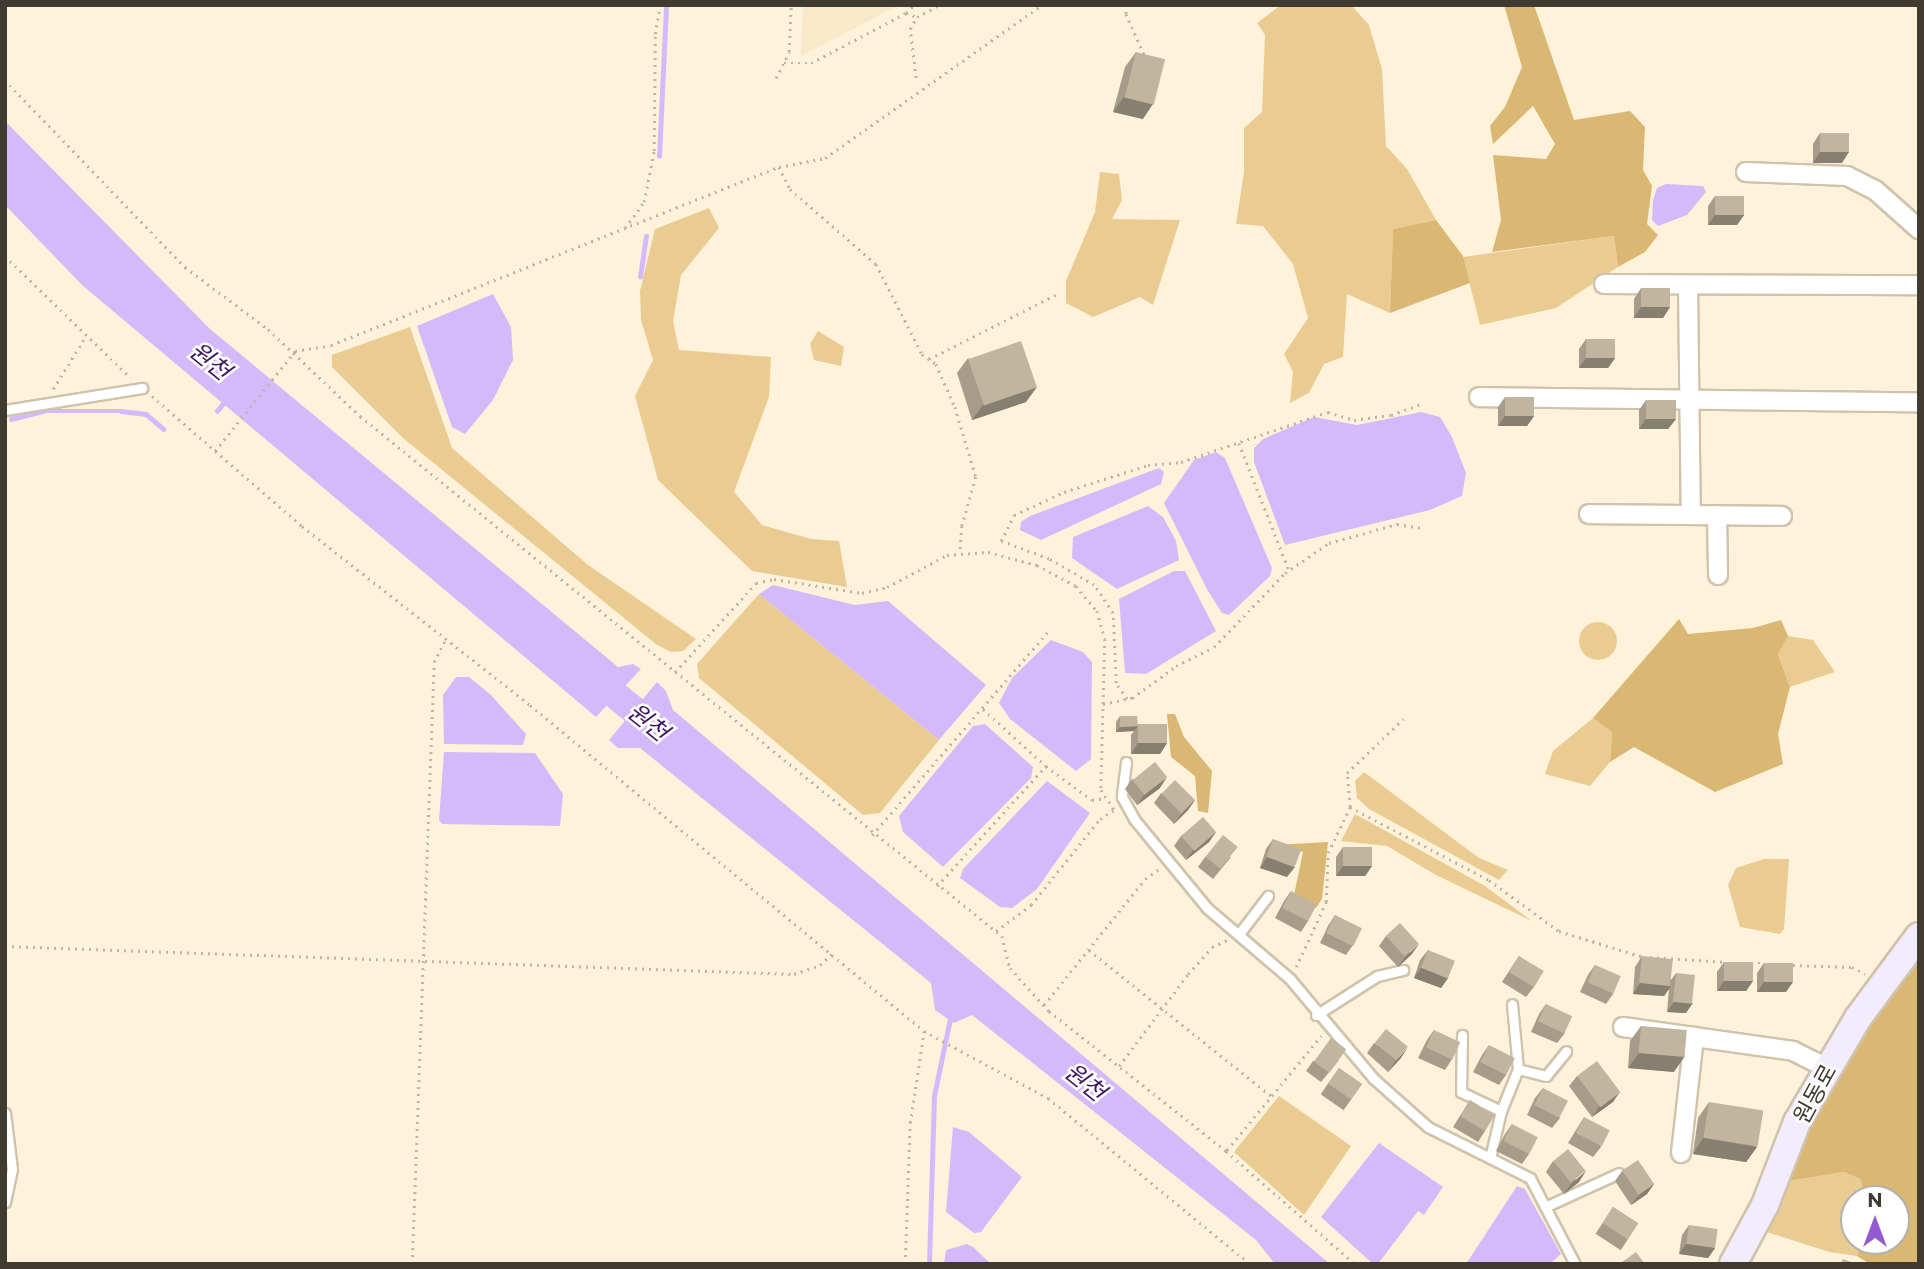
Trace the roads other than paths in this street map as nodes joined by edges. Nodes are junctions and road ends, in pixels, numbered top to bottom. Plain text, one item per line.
1 (1746, 172) dead end
2 (1919, 229) edge
3 (1604, 284) dead end
4 (1688, 285) junction
5 (1919, 285) edge
6 (142, 388) road end
7 (1479, 397) dead end
8 (1687, 400) junction
9 (1919, 402) edge
10 (5, 410) edge
11 (1589, 514) dead end
12 (1691, 515) junction
13 (1717, 515) junction
14 (1782, 516) dead end
15 (1718, 575) dead end
16 (1126, 762) dead end
17 (1268, 896) dead end
18 (1239, 934) junction
19 (1919, 936) edge
20 (1403, 970) dead end
21 (1512, 1004) dead end
22 (1316, 1015) junction
23 (1623, 1027) dead end
24 (1462, 1035) dead end
25 (1694, 1037) junction
26 (1566, 1051) dead end
27 (1518, 1069) junction
28 (1829, 1069) junction
29 (1501, 1111) junction
30 (5, 1113) edge
31 (1681, 1153) dead end
32 (1490, 1158) junction
33 (1619, 1174) edge
34 (5, 1202) edge
35 (1547, 1206) junction
36 (1575, 1264) edge
37 (1733, 1264) edge

1 - 2 street
3 - 4 street
4 - 5 street
4 - 8 street
6 - 10 lane
7 - 8 street
8 - 9 street
8 - 12 street
11 - 12 street
12 - 13 street
13 - 14 street
13 - 15 street
16 - 18 lane
17 - 18 lane
18 - 22 lane
19 - 28 street, 원동로
20 - 22 lane
21 - 27 lane
22 - 32 lane
23 - 25 street
24 - 29 lane
25 - 28 street
25 - 31 street
26 - 27 lane
27 - 29 lane
28 - 37 street, 원동로
29 - 32 lane
30 - 34 lane
32 - 35 lane
33 - 35 lane
35 - 36 lane

